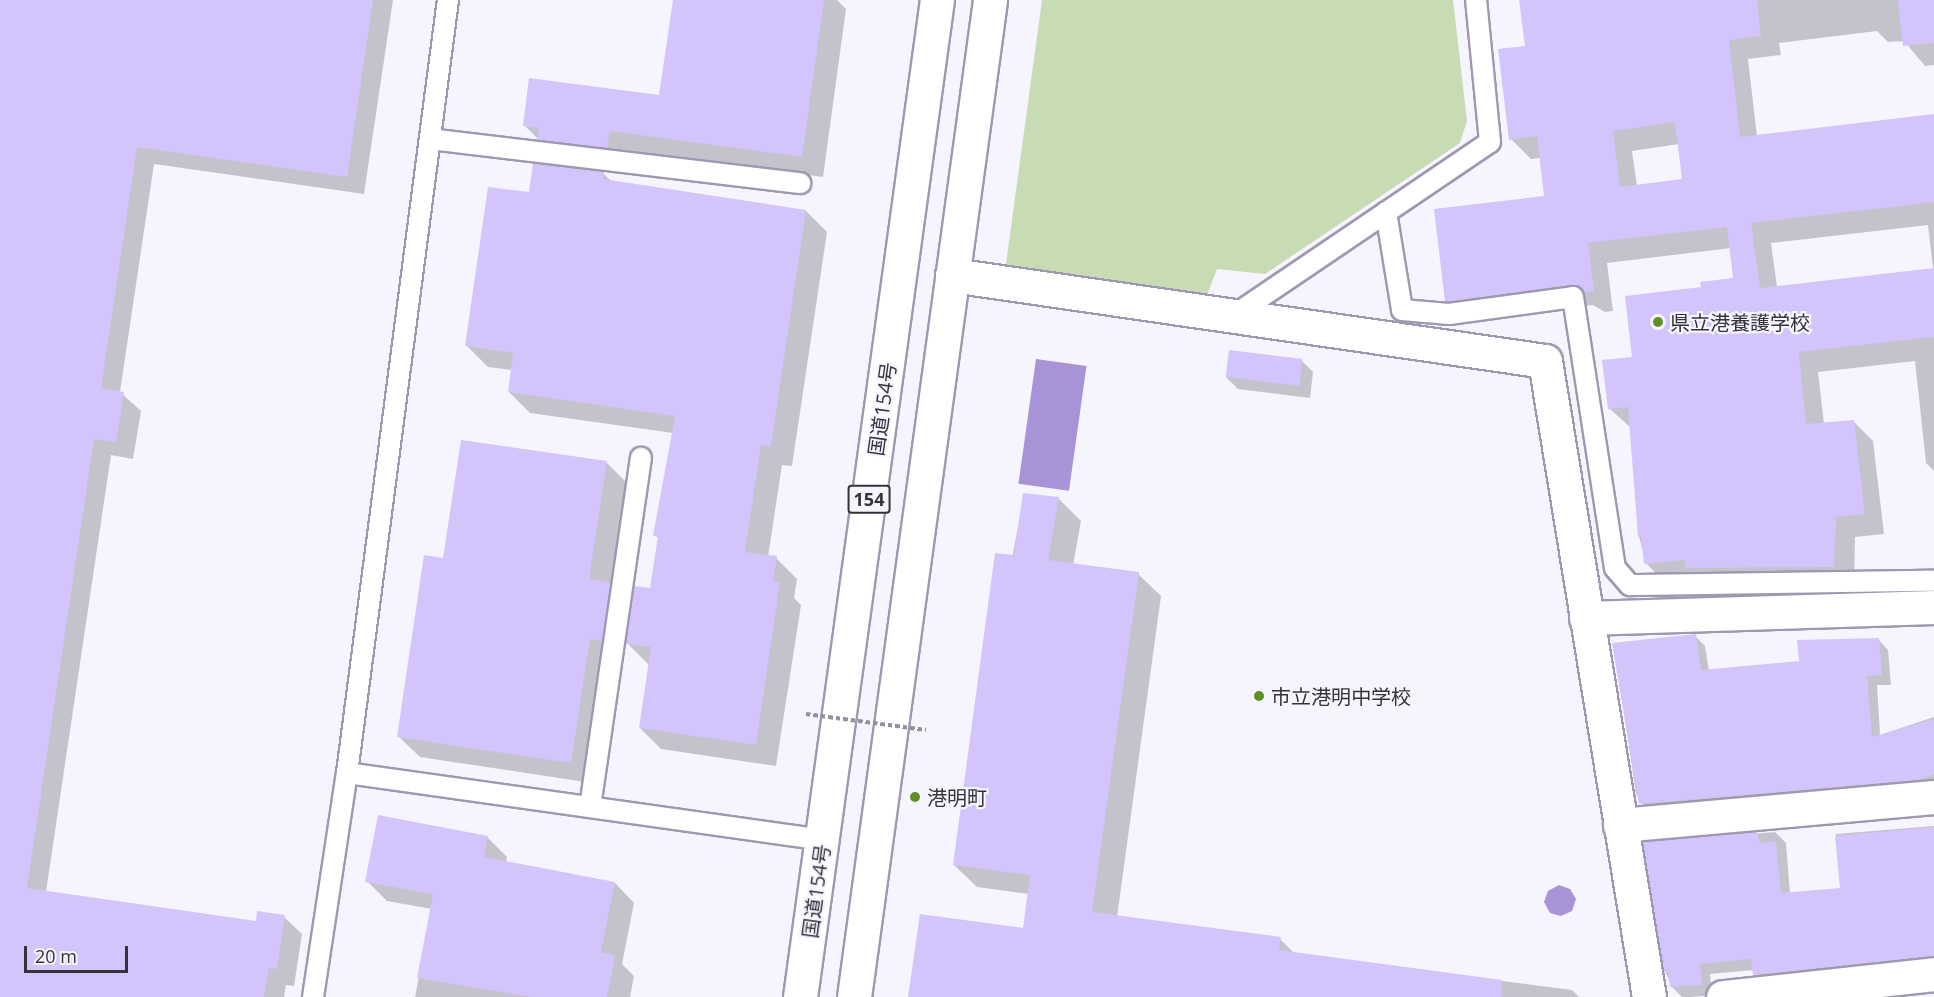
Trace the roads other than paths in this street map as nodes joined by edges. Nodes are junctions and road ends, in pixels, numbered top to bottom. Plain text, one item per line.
1 (448, 0) edge
2 (937, 0) edge
3 (990, 0) edge
4 (1476, 0) edge
5 (430, 139) junction
6 (800, 183) dead end
7 (1386, 212) junction
8 (952, 275) junction
9 (1233, 316) junction
10 (641, 458) dead end
11 (1934, 581) edge
12 (1934, 606) edge
13 (1586, 618) junction
14 (346, 773) junction
15 (1934, 797) edge
16 (590, 807) junction
17 (1620, 825) junction
18 (823, 840) junction
19 (1934, 974) edge
20 (313, 997) edge
21 (800, 997) edge
22 (854, 997) edge
23 (1649, 997) edge
24 (1723, 997) edge

1 - 5 lane
2 - 18 main road, 国道154号 / 154
3 - 8 main road, 154
4 - 7 lane
5 - 6 lane
5 - 14 lane
7 - 9 lane
7 - 11 lane
8 - 9 main road
8 - 22 main road, 154
9 - 13 main road
10 - 16 lane
12 - 13 main road
13 - 17 main road
14 - 16 lane
14 - 20 lane
15 - 17 main road
16 - 18 lane
17 - 23 main road
18 - 21 main road, 国道154号 / 154
19 - 24 main road

